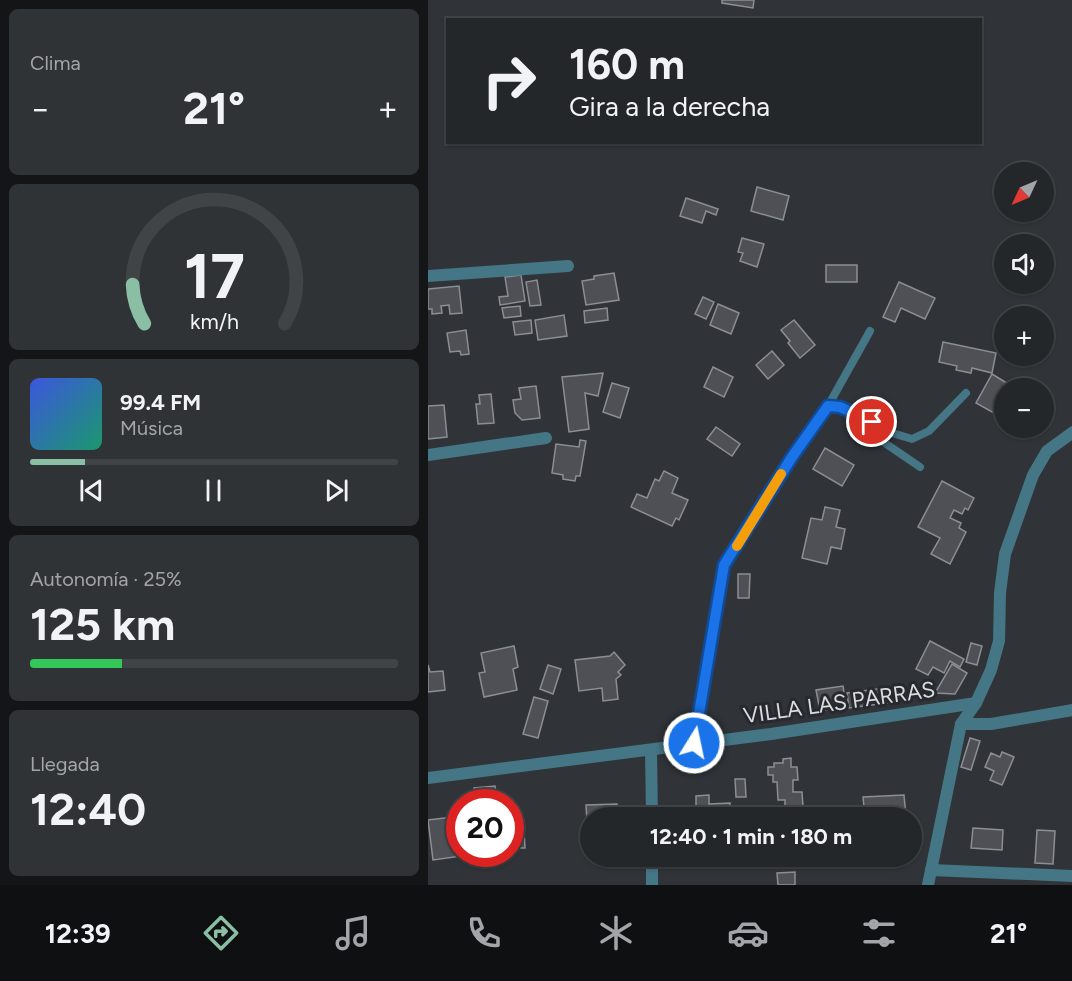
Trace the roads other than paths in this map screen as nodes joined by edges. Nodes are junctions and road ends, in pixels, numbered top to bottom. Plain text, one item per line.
1 (568, 266) dead end
2 (428, 276) edge
3 (870, 332) dead end
4 (966, 393) dead end
5 (828, 406) junction
6 (872, 422) junction
7 (1073, 432) edge
8 (546, 438) dead end
9 (428, 455) edge
10 (920, 467) dead end
11 (976, 704) junction
12 (1073, 710) edge
13 (961, 724) junction
14 (694, 743) junction
15 (651, 750) junction
16 (428, 778) edge
17 (652, 807) edge
18 (652, 867) edge
19 (931, 870) junction
20 (1073, 876) edge
21 (652, 885) edge
22 (928, 885) edge

1 - 2 street
3 - 5 lane
4 - 6 lane
5 - 6 lane
5 - 14 lane
6 - 10 lane
7 - 11 street
8 - 9 street
11 - 13 street
11 - 14 street, VILLA LAS PARRAS
12 - 13 street
13 - 19 street
14 - 15 street, VILLA LAS PARRAS
15 - 16 street, VILLA LAS PARRAS
15 - 17 street
18 - 21 street
19 - 20 street
19 - 22 street

